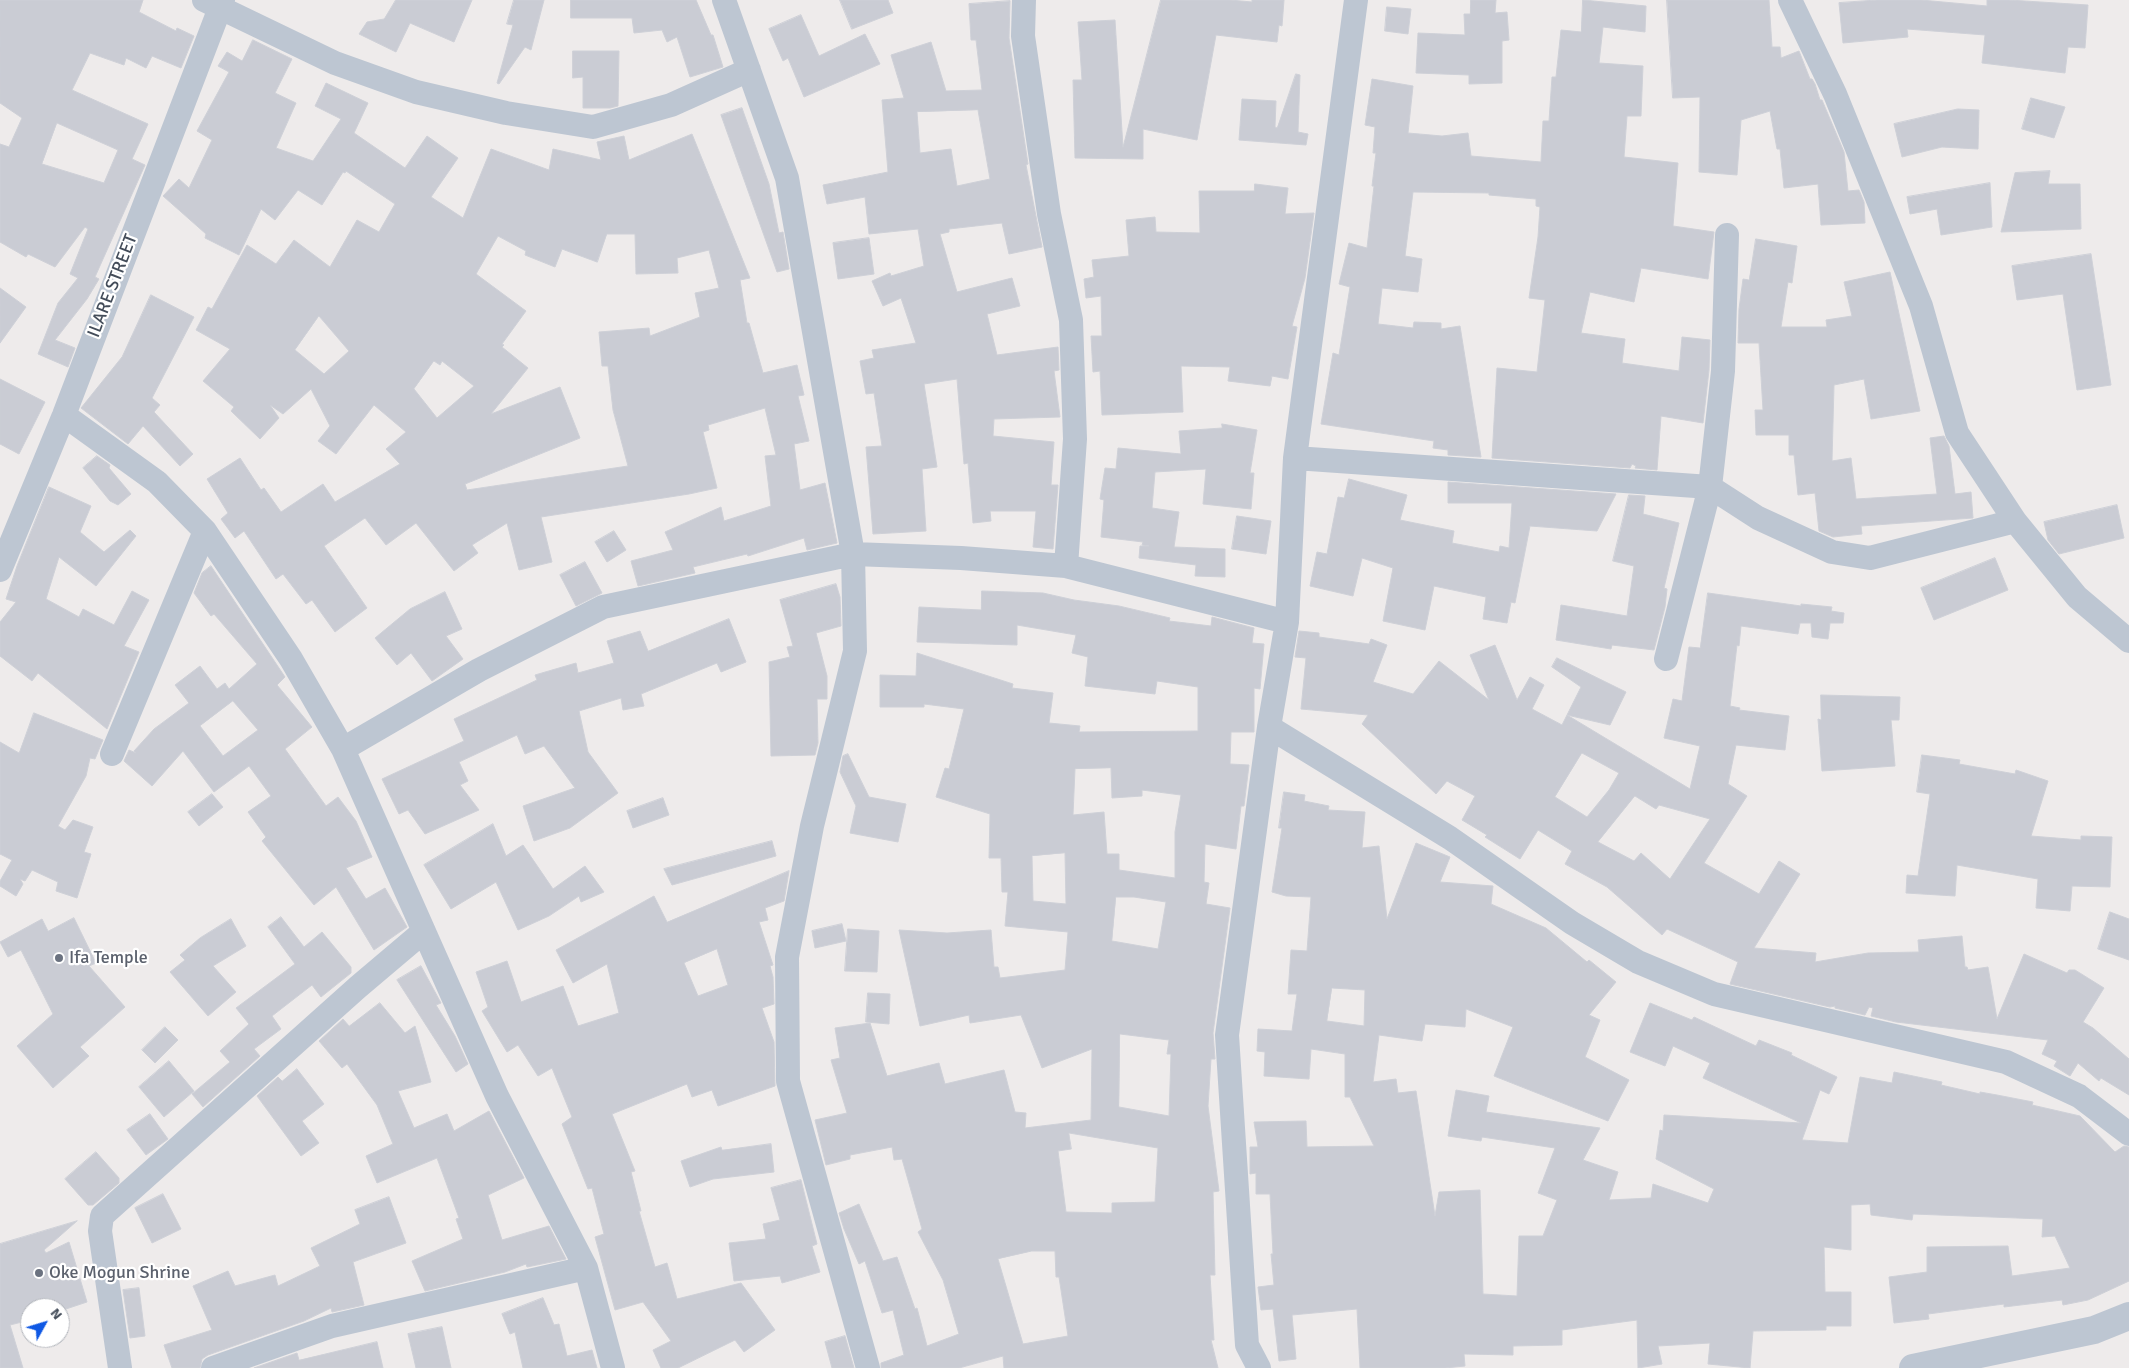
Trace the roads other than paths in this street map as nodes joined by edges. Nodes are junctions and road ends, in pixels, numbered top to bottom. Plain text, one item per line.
1 (724, 0) edge
2 (1024, 0) edge
3 (1356, 0) edge
4 (1790, 0) edge
5 (215, 2) edge
6 (749, 70) junction
7 (1727, 234) dead end
8 (64, 415) junction
9 (1295, 458) junction
10 (1710, 487) junction
11 (2015, 521) junction
12 (205, 531) junction
13 (853, 554) junction
14 (1066, 566) junction
15 (0, 570) edge
16 (1287, 622) junction
17 (2129, 641) edge
18 (1666, 659) dead end
19 (1269, 727) junction
20 (344, 749) junction
21 (112, 754) dead end
22 (422, 932) junction
23 (2129, 1134) edge
24 (586, 1268) junction
25 (2129, 1316) edge
26 (120, 1368) edge
27 (213, 1368) edge
28 (614, 1368) edge
29 (868, 1368) edge
30 (1259, 1368) edge
31 (1913, 1368) edge

1 - 6 street
2 - 14 street
3 - 9 street
4 - 11 street
5 - 6 street
5 - 8 street, ILARE STREET
6 - 13 street
7 - 10 street
8 - 12 street
8 - 15 street, ILARE STREET
9 - 10 street
9 - 16 street
10 - 11 street
10 - 18 street
11 - 17 street
12 - 20 street
12 - 21 street
13 - 14 street
13 - 20 street
13 - 29 street
14 - 16 street
16 - 19 street
19 - 23 street
19 - 30 street
20 - 22 street
22 - 24 street
22 - 26 street
24 - 27 street
24 - 28 street
25 - 31 street

